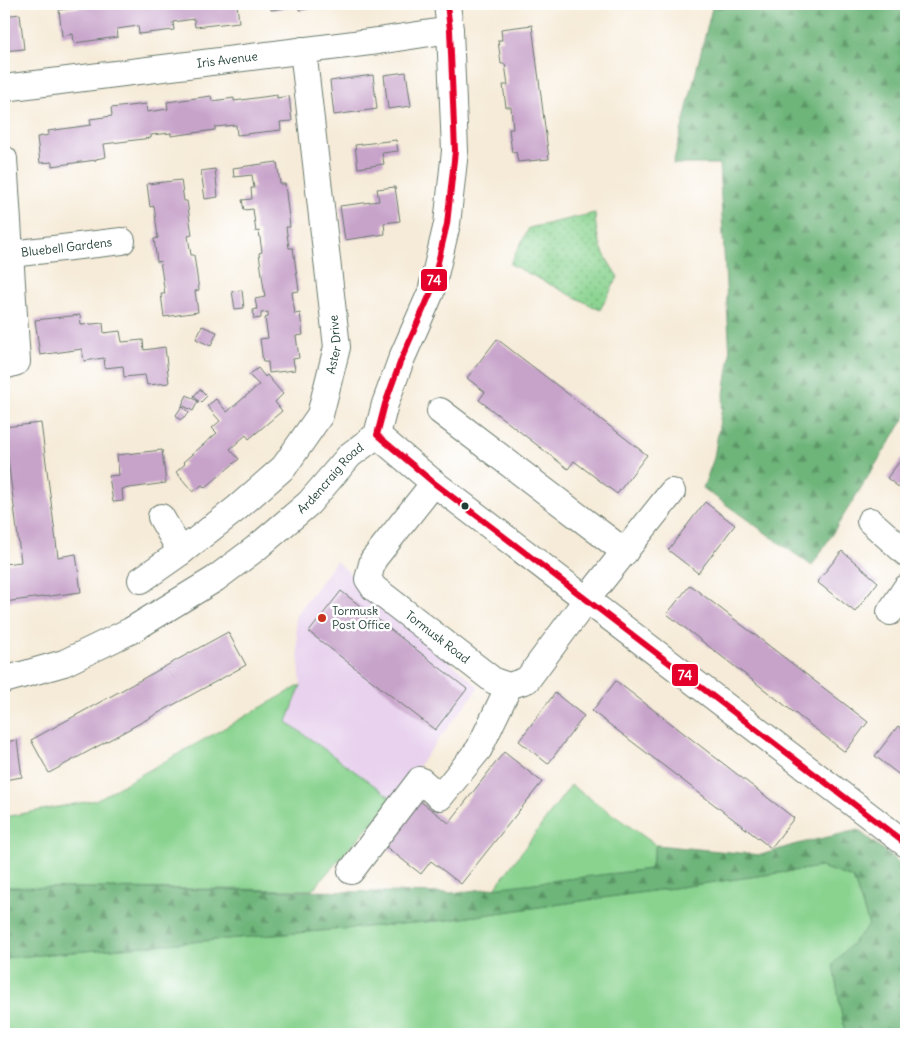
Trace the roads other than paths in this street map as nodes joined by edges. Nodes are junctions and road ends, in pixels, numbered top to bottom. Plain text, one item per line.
1 (447, 4) edge
2 (450, 30) junction
3 (303, 50) junction
4 (4, 88) edge
5 (4, 159) edge
6 (122, 241) dead end
7 (11, 254) junction
8 (4, 366) edge
9 (440, 410) dead end
10 (376, 435) junction
11 (434, 483) junction
12 (672, 492) dead end
13 (161, 517) dead end
14 (870, 521) dead end
15 (182, 552) junction
16 (625, 552) junction
17 (906, 553) edge
18 (140, 580) dead end
19 (906, 588) edge
20 (588, 599) junction
21 (890, 612) dead end
22 (4, 680) edge
23 (509, 686) junction
24 (906, 844) edge
25 (351, 871) dead end

1 - 2 street
2 - 3 street, Iris Avenue
2 - 10 street
3 - 4 street, Iris Avenue
3 - 15 street, Aster Drive
5 - 7 street, Bluebell Gardens
6 - 7 street, Bluebell Gardens
7 - 8 street, Bluebell Gardens
9 - 16 street
10 - 11 street
10 - 22 street, Ardencraig Road
11 - 20 street
11 - 23 street, Tormusk Road
12 - 16 street
13 - 15 street
14 - 17 street
15 - 18 street, Aster Drive
16 - 20 street
19 - 21 street
20 - 23 street
20 - 24 street
23 - 25 street

